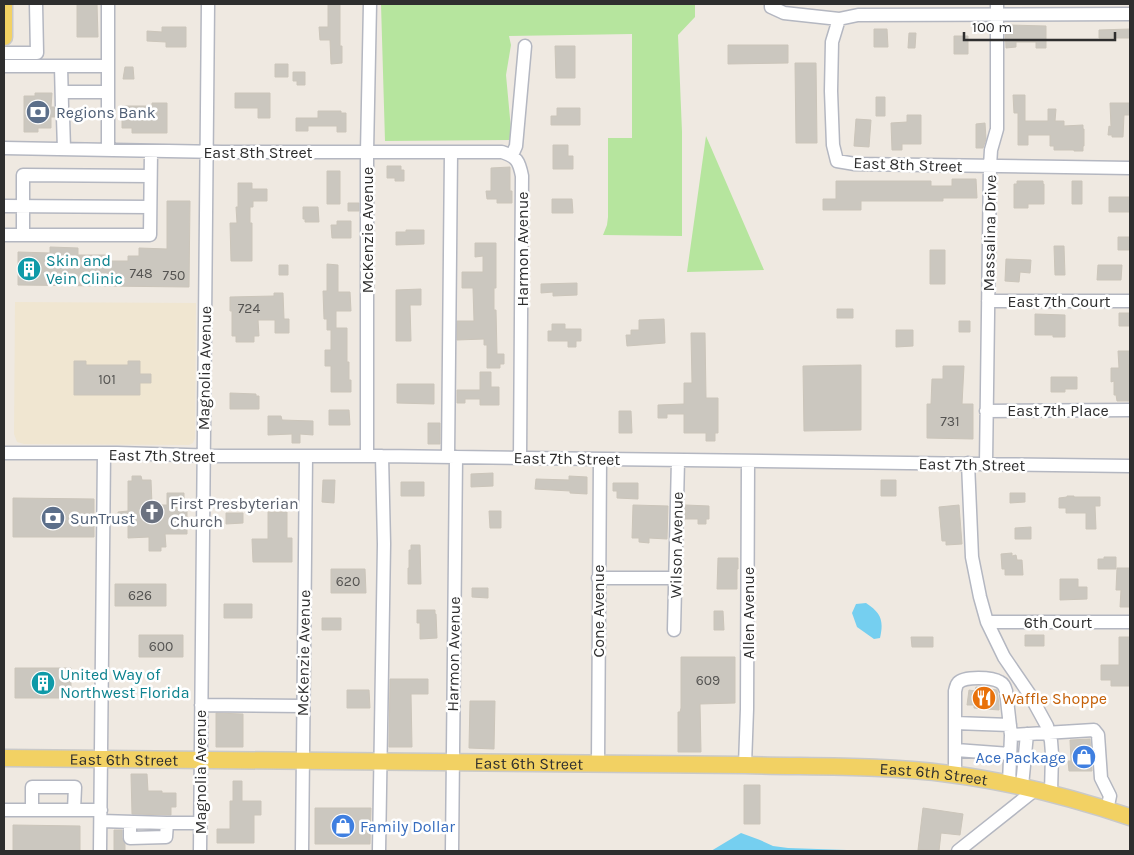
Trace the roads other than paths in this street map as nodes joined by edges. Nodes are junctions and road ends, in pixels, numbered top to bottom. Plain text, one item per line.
1 (4, 4) edge
2 (36, 4) edge
3 (108, 4) edge
4 (208, 4) edge
5 (370, 4) edge
6 (771, 4) edge
7 (997, 9) edge
8 (1130, 14) edge
9 (839, 19) junction
10 (4, 37) edge
11 (525, 46) dead end
12 (4, 53) edge
13 (4, 66) edge
14 (61, 66) junction
15 (108, 66) junction
16 (62, 92) junction
17 (108, 92) junction
18 (4, 148) edge
19 (64, 150) junction
20 (108, 150) junction
21 (150, 151) junction
22 (207, 152) junction
23 (367, 152) junction
24 (450, 153) junction
25 (512, 155) junction
26 (990, 166) junction
27 (1130, 168) edge
28 (150, 176) junction
29 (4, 206) edge
30 (23, 206) junction
31 (150, 207) junction
32 (4, 235) edge
33 (23, 235) junction
34 (988, 301) junction
35 (1130, 301) edge
36 (986, 410) junction
37 (1130, 410) edge
38 (4, 453) edge
39 (104, 453) junction
40 (203, 456) junction
41 (306, 456) junction
42 (367, 456) junction
43 (382, 456) junction
44 (452, 457) junction
45 (520, 458) junction
46 (600, 459) junction
47 (678, 460) junction
48 (748, 461) junction
49 (968, 463) junction
50 (986, 463) junction
51 (1130, 466) edge
52 (598, 578) junction
53 (675, 578) junction
54 (987, 622) junction
55 (1130, 622) edge
56 (674, 630) dead end
57 (201, 705) junction
58 (303, 706) junction
59 (955, 723) junction
60 (1008, 728) junction
61 (1027, 734) junction
62 (1049, 734) junction
63 (956, 750) junction
64 (1010, 754) junction
65 (4, 758) edge
66 (101, 759) junction
67 (200, 760) junction
68 (302, 761) junction
69 (380, 762) junction
70 (453, 762) junction
71 (598, 764) junction
72 (745, 766) junction
73 (955, 774) junction
74 (1030, 788) junction
75 (4, 810) edge
76 (32, 810) junction
77 (74, 810) junction
78 (1107, 810) junction
79 (101, 816) junction
80 (1130, 817) edge
81 (200, 823) junction
82 (100, 851) edge
83 (200, 851) edge
84 (302, 851) edge
85 (379, 851) edge
86 (452, 851) edge
87 (958, 851) edge

1 - 10 main road
2 - 12 street
3 - 15 street
4 - 22 street, Magnolia Avenue
5 - 23 street, McKenzie Avenue
6 - 9 street
7 - 8 street
7 - 9 street
7 - 26 street, Massalina Drive
9 - 26 street, East 8th Street
11 - 25 street
13 - 14 street
14 - 15 street
14 - 16 street
15 - 17 street
16 - 17 street
16 - 19 street
17 - 20 street
18 - 19 street, East 8th Street
19 - 20 street, East 8th Street
20 - 21 street, East 8th Street
21 - 22 street, East 8th Street
21 - 28 street
22 - 23 street, East 8th Street
22 - 40 street, Magnolia Avenue
23 - 24 street, East 8th Street
23 - 42 street, McKenzie Avenue
24 - 25 street, East 8th Street
24 - 44 street, Harmon Avenue
25 - 45 street, Harmon Avenue
26 - 27 street, East 8th Street
26 - 34 street, Massalina Drive
28 - 30 street
28 - 31 street
29 - 30 street
30 - 31 street
30 - 33 street
31 - 33 street
32 - 33 street
34 - 35 street, East 7th Court
34 - 36 street, Massalina Drive
36 - 37 street, East 7th Place
36 - 50 street, Massalina Drive
38 - 39 street, East 7th Street
39 - 40 street, East 7th Street
39 - 66 street
40 - 41 street, East 7th Street
40 - 57 street, Magnolia Avenue
41 - 42 street, East 7th Street
41 - 58 street, McKenzie Avenue
42 - 43 street, East 7th Street
43 - 44 street, East 7th Street
43 - 69 street
44 - 45 street, East 7th Street
44 - 70 street, Harmon Avenue
45 - 46 street, East 7th Street
46 - 47 street, East 7th Street
46 - 52 street, Cone Avenue
47 - 48 street, East 7th Street
47 - 53 street, Wilson Avenue
48 - 49 street, East 7th Street
48 - 72 street, Allen Avenue
49 - 50 street, East 7th Street
49 - 54 street
50 - 51 street, East 7th Street
52 - 53 street
52 - 71 street, Cone Avenue
53 - 56 street, Wilson Avenue
54 - 55 street, 6th Court
54 - 62 street
57 - 58 street
57 - 67 street, Magnolia Avenue
58 - 68 street, McKenzie Avenue
59 - 60 street
59 - 60 street
59 - 63 street
60 - 61 street
60 - 64 street
61 - 62 street
61 - 74 street
62 - 74 street
62 - 78 street
63 - 64 street
63 - 73 street
64 - 74 street
65 - 66 main road, East 6th Street
66 - 67 main road, East 6th Street
66 - 79 street
67 - 68 main road, East 6th Street
67 - 81 street, Magnolia Avenue
68 - 69 main road, East 6th Street
68 - 84 street, McKenzie Avenue
69 - 70 main road, East 6th Street
69 - 85 street
70 - 71 main road, East 6th Street
70 - 86 street, Harmon Avenue
71 - 72 main road, East 6th Street
72 - 73 main road, East 6th Street
73 - 74 main road, East 6th Street
74 - 78 main road, East 6th Street
74 - 87 street
75 - 76 street
76 - 77 street
76 - 77 street
77 - 79 street
78 - 80 main road, East 6th Street
79 - 81 street
79 - 82 street
81 - 83 street, Magnolia Avenue

